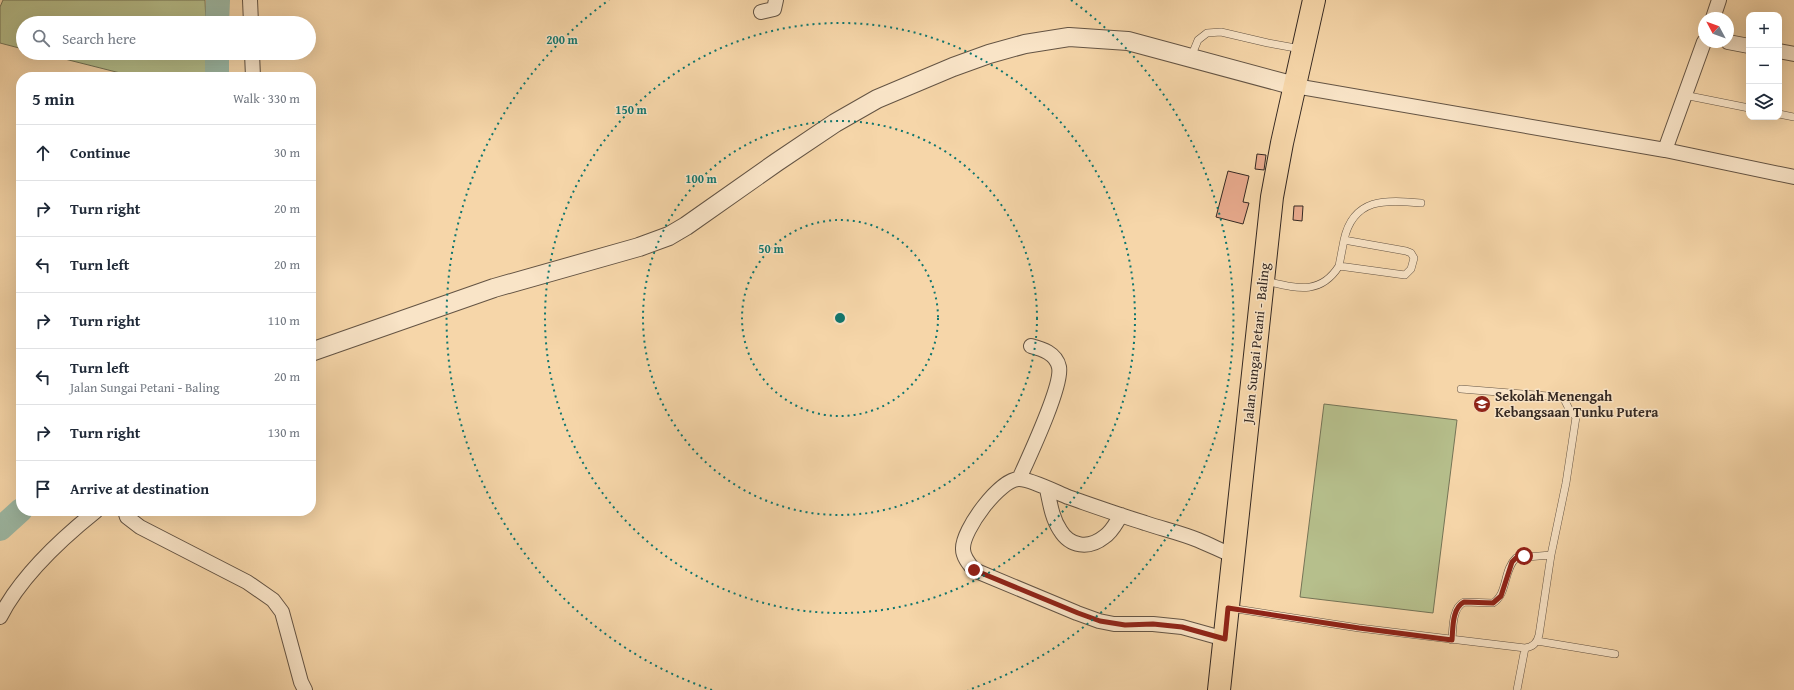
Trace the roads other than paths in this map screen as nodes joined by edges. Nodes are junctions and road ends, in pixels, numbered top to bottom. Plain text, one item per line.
1 (250, 0) edge
2 (776, 0) edge
3 (1314, 0) edge
4 (1719, 0) edge
5 (761, 12) dead end
6 (1715, 12) edge
7 (251, 16) edge
8 (1734, 43) edge
9 (1746, 45) edge
10 (1702, 48) edge
11 (1303, 49) junction
12 (1782, 52) edge
13 (1794, 54) edge
14 (1191, 57) junction
15 (252, 60) edge
16 (253, 72) edge
17 (1295, 86) junction
18 (1684, 95) junction
19 (1746, 107) edge
20 (1782, 115) edge
21 (1794, 117) edge
22 (1664, 150) junction
23 (1794, 177) edge
24 (1421, 203) dead end
25 (1344, 240) junction
26 (1339, 266) junction
27 (1262, 280) junction
28 (1031, 346) dead end
29 (316, 350) edge
30 (1461, 389) dead end
31 (1019, 479) junction
32 (1047, 489) junction
33 (1121, 515) junction
34 (90, 516) edge
35 (127, 516) edge
36 (1551, 555) junction
37 (1234, 556) junction
38 (1228, 608) junction
39 (0, 617) edge
40 (1225, 639) junction
41 (1452, 640) junction
42 (1537, 641) junction
43 (1525, 648) junction
44 (1615, 654) dead end
45 (305, 690) edge
46 (1219, 690) edge
47 (1517, 690) edge

1 - 7 street
2 - 5 street
3 - 11 main road, Jalan Sungai Petani - Baling
4 - 6 street
8 - 9 street
10 - 18 street
11 - 14 lane
11 - 17 main road, Jalan Sungai Petani - Baling
12 - 13 street
14 - 17 street
14 - 29 street
15 - 16 street
17 - 22 street
17 - 27 main road, Jalan Sungai Petani - Baling
18 - 19 lane
18 - 22 street
20 - 21 lane
22 - 23 street
24 - 25 lane
25 - 26 lane
25 - 26 lane
26 - 27 lane
27 - 37 main road, Jalan Sungai Petani - Baling
28 - 31 street
30 - 36 lane
31 - 32 street
31 - 40 street
32 - 33 street
32 - 33 street
33 - 37 street
34 - 39 street
35 - 45 street
36 - 41 lane
36 - 42 lane
37 - 38 main road, Jalan Sungai Petani - Baling
38 - 40 main road, Jalan Sungai Petani - Baling
38 - 41 lane
40 - 46 main road, Jalan Sungai Petani - Baling
41 - 43 lane
42 - 43 lane
42 - 44 lane
43 - 47 lane

